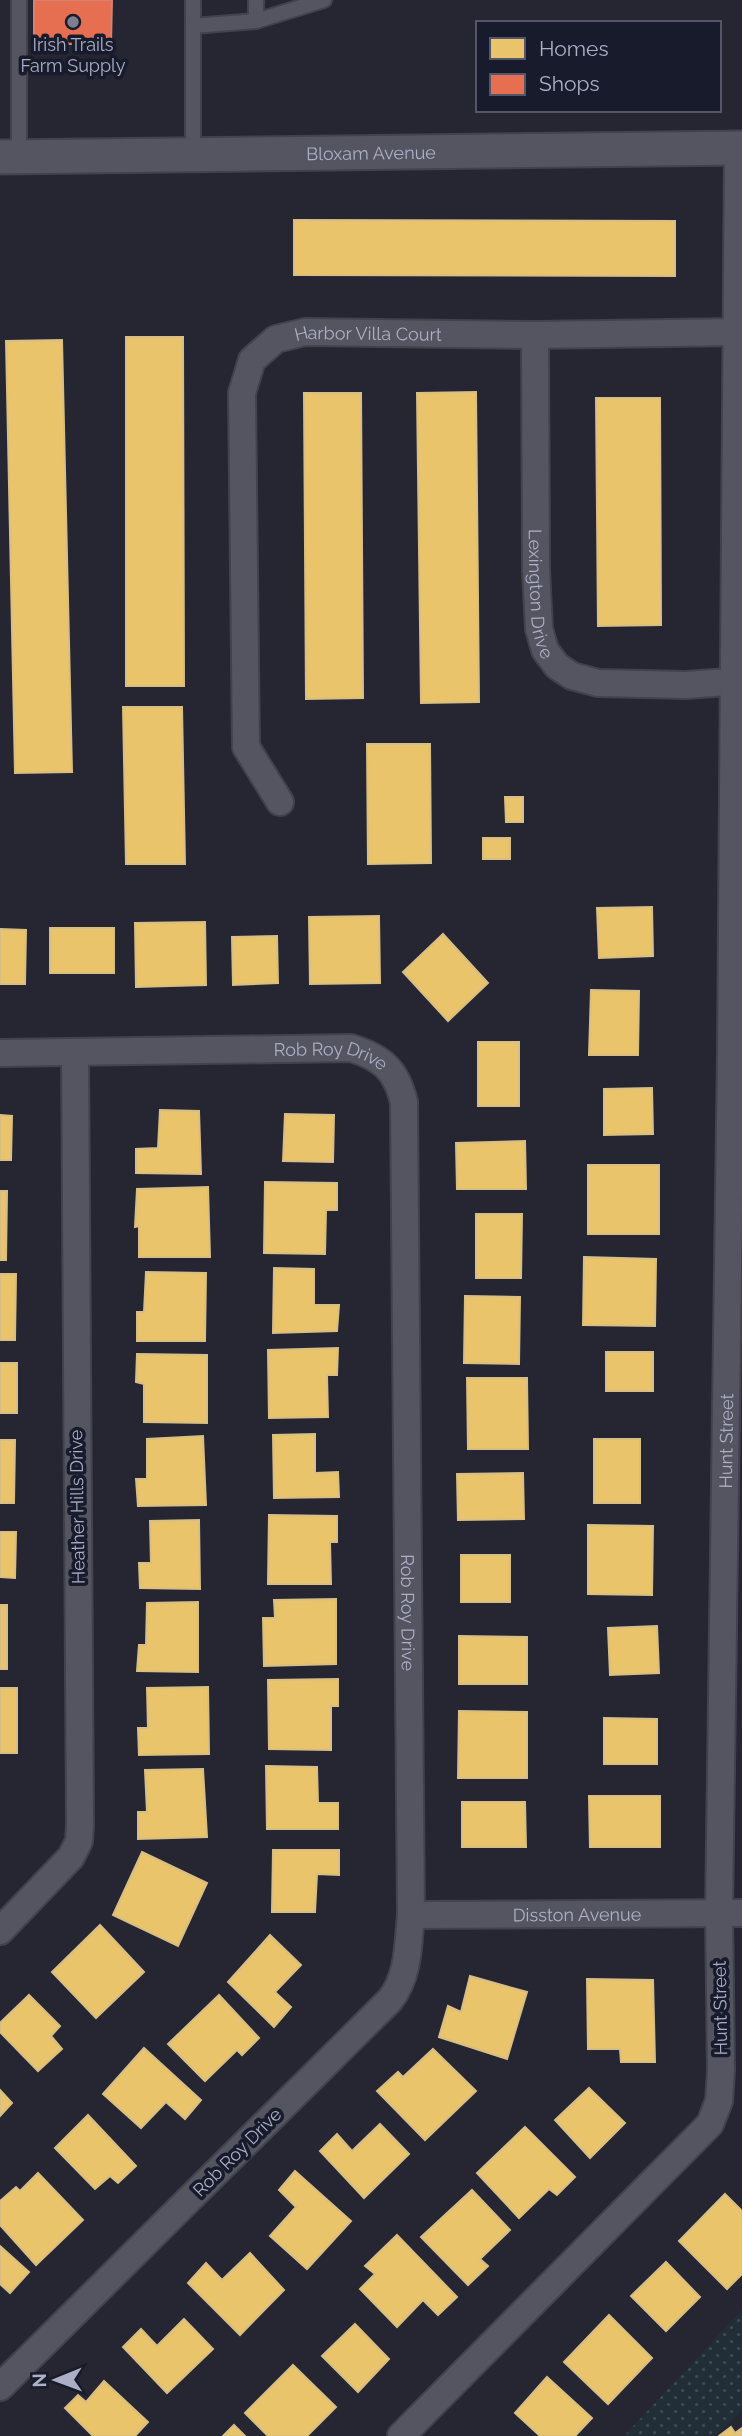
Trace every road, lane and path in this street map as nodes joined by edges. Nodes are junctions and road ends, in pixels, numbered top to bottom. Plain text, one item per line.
1 (19, 0) edge
2 (193, 0) edge
3 (256, 0) edge
4 (324, 0) edge
5 (256, 21) junction
6 (193, 26) junction
7 (740, 148) edge
8 (193, 155) junction
9 (10, 157) edge
10 (535, 335) junction
11 (738, 344) edge
12 (738, 681) edge
13 (280, 802) dead end
14 (75, 1052) junction
15 (736, 1052) edge
16 (0, 1053) edge
17 (730, 1913) edge
18 (411, 1915) junction
19 (0, 1931) edge
20 (0, 2387) edge
21 (401, 2436) edge

1 - 9 lane
2 - 6 lane
3 - 5 lane
4 - 5 lane
5 - 6 lane
6 - 8 lane
7 - 8 street, Bloxam Avenue
7 - 11 street, Hunt Street
8 - 9 street, Bloxam Avenue
10 - 11 street, Harbor Villa Court
10 - 12 street, Lexington Drive
10 - 13 street, Harbor Villa Court
11 - 12 street, Hunt Street
12 - 15 street, Hunt Street
14 - 16 street, Rob Roy Drive
14 - 18 street, Rob Roy Drive
14 - 19 street, Heather Hills Drive
15 - 17 street, Hunt Street
17 - 18 street, Disston Avenue
17 - 21 street, Hunt Street
18 - 20 street, Rob Roy Drive

